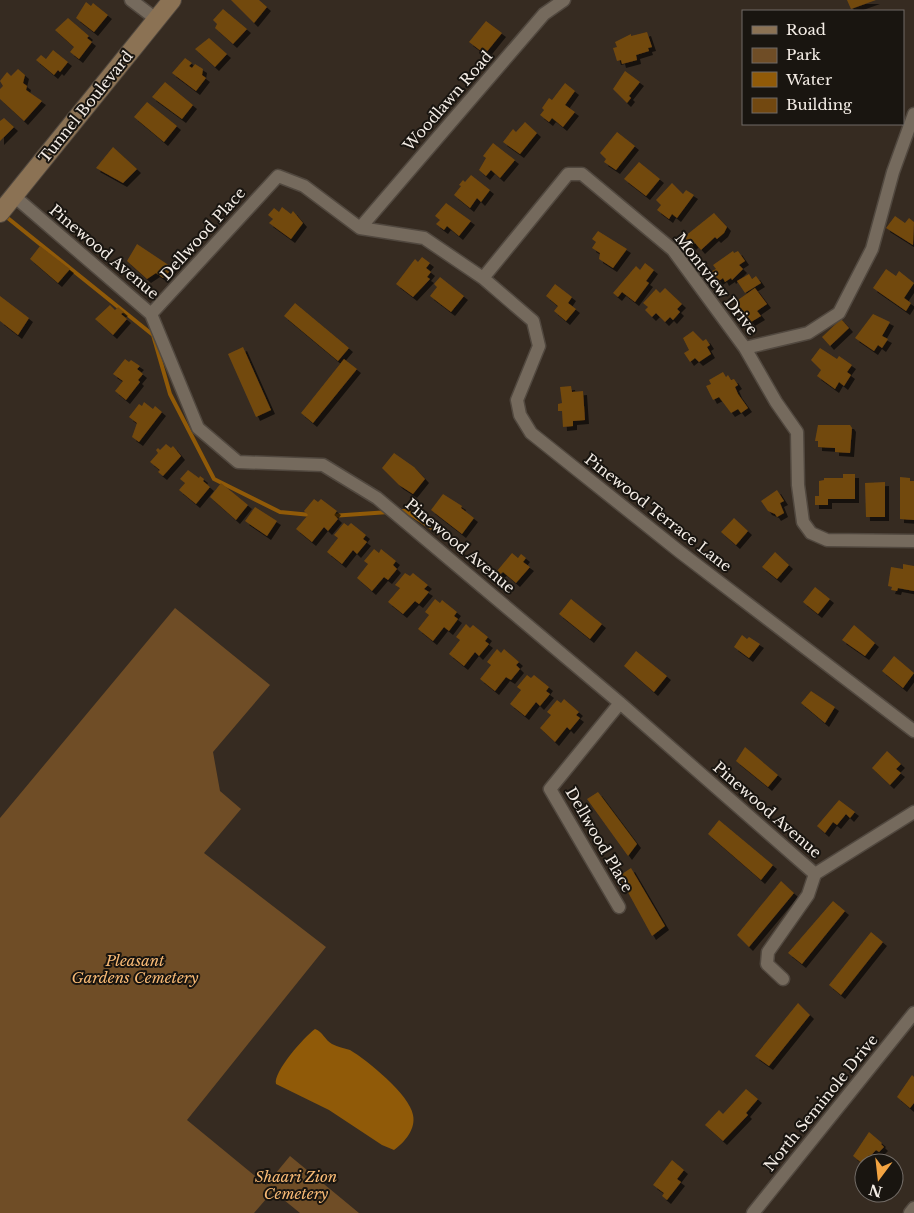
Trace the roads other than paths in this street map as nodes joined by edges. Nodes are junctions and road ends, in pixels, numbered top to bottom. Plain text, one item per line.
1 (131, 0) edge
2 (172, 0) edge
3 (564, 0) edge
4 (156, 20) junction
5 (914, 114) edge
6 (14, 196) junction
7 (0, 213) edge
8 (360, 228) junction
9 (484, 278) junction
10 (151, 314) junction
11 (746, 348) junction
12 (914, 541) edge
13 (620, 703) junction
14 (914, 731) edge
15 (914, 812) edge
16 (814, 874) junction
17 (619, 907) dead end
18 (783, 979) dead end
19 (914, 1013) edge
20 (914, 1208) edge
21 (753, 1213) edge
22 (910, 1213) edge

1 - 4 street
2 - 4 street, Tunnel Boulevard
3 - 8 street, Woodlawn Road
4 - 6 street, Tunnel Boulevard
5 - 11 street
6 - 7 street, Tunnel Boulevard
6 - 10 street, Pinewood Avenue
8 - 9 street
8 - 10 street, Dellwood Place
9 - 11 street, Montview Drive
9 - 14 street, Pinewood Terrace Lane
10 - 13 street, Pinewood Avenue
11 - 12 street, Montview Drive
13 - 16 street, Pinewood Avenue
13 - 17 street, Dellwood Place
15 - 16 street, Pinewood Avenue
16 - 18 street
19 - 21 street, North Seminole Drive
20 - 22 street

